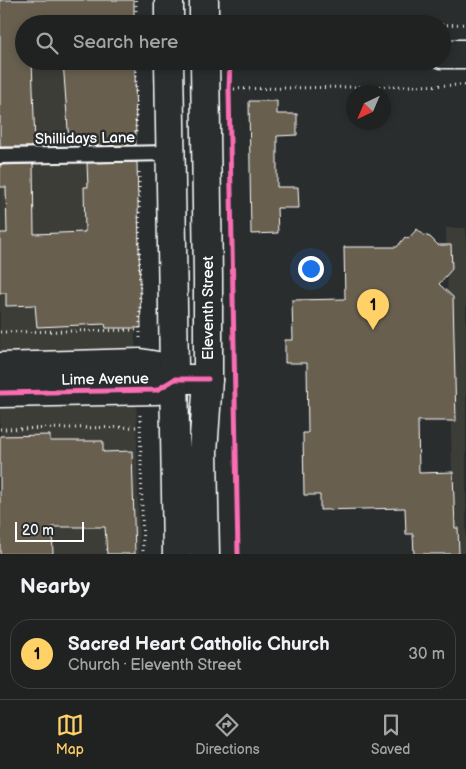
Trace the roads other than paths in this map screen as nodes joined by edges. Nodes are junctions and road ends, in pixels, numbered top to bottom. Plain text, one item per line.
1 (169, 0) edge
2 (204, 0) edge
3 (169, 15) edge
4 (204, 15) edge
5 (451, 54) edge
6 (466, 54) edge
7 (169, 70) edge
8 (205, 70) edge
9 (171, 153) junction
10 (0, 156) edge
11 (0, 366) edge
12 (175, 379) junction
13 (208, 379) junction
14 (0, 393) edge
15 (177, 554) edge
16 (205, 554) edge

1 - 3 main road
2 - 4 main road
5 - 6 main road
7 - 9 main road
8 - 13 main road, Eleventh Street
9 - 10 lane, Shillidays Lane
9 - 12 main road
11 - 12 main road, Lime Avenue
12 - 13 main road, Lime Avenue
12 - 14 main road, Lime Avenue
12 - 15 main road
13 - 16 main road, Eleventh Street

